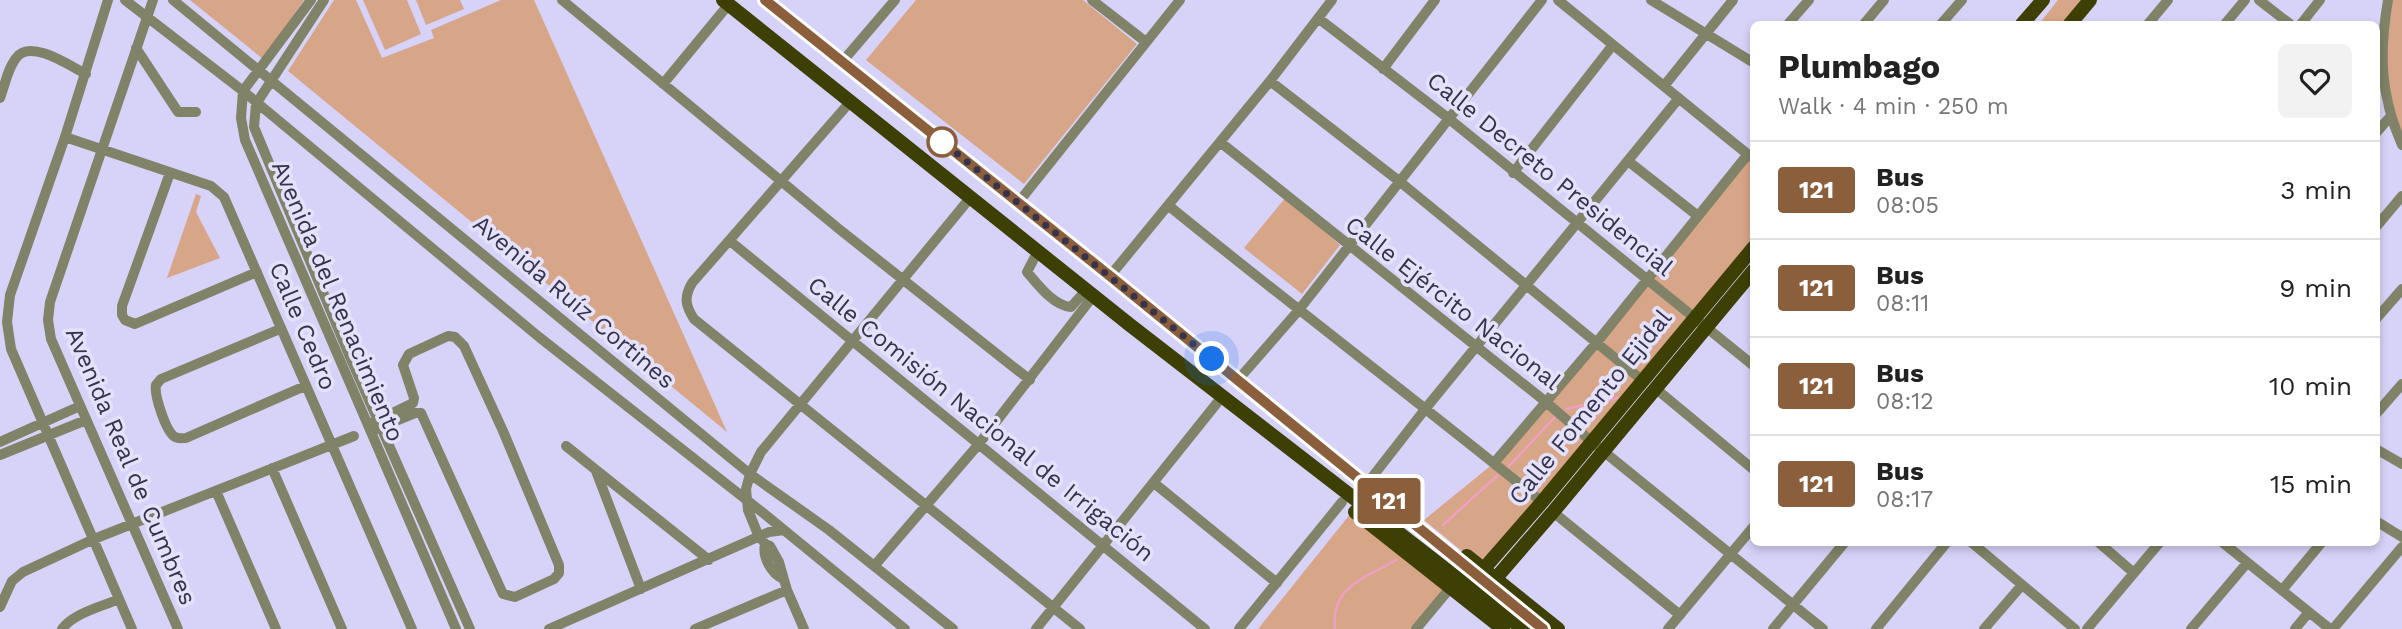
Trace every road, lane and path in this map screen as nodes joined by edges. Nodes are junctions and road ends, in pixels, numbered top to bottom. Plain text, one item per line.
1 (108, 0) edge
2 (125, 0) edge
3 (153, 0) edge
4 (173, 0) edge
5 (311, 0) edge
6 (324, 0) edge
7 (562, 0) edge
8 (765, 0) edge
9 (895, 0) edge
10 (1092, 0) edge
11 (1180, 0) edge
12 (1332, 0) edge
13 (1435, 0) edge
14 (1542, 0) edge
15 (1558, 0) edge
16 (1651, 0) edge
17 (1733, 0) edge
18 (1809, 0) edge
19 (1884, 0) edge
20 (1962, 0) edge
21 (2043, 0) edge
22 (2090, 0) edge
23 (2168, 0) edge
24 (2245, 0) edge
25 (2259, 0) edge
26 (2320, 0) edge
27 (2388, 0) edge
28 (726, 2) edge
29 (2385, 15) junction
30 (148, 16) junction
31 (1318, 18) junction
32 (1791, 21) edge
33 (1866, 21) edge
34 (1944, 21) edge
35 (2025, 21) edge
36 (2072, 21) edge
37 (2150, 21) edge
38 (2228, 21) edge
39 (2286, 21) edge
40 (2303, 21) edge
41 (2380, 21) edge
42 (1705, 34) junction
43 (1146, 42) junction
44 (1612, 46) junction
45 (136, 48) junction
46 (1750, 61) edge
47 (842, 62) junction
48 (2380, 64) edge
49 (259, 69) junction
50 (1384, 69) junction
51 (86, 74) junction
52 (2380, 78) edge
53 (272, 80) junction
54 (1270, 81) junction
55 (663, 84) junction
56 (1664, 86) junction
57 (243, 91) junction
58 (0, 98) edge
59 (1679, 98) junction
60 (850, 102) junction
61 (257, 104) junction
62 (196, 112) dead end
63 (2390, 117) junction
64 (1447, 118) junction
65 (2380, 128) edge
66 (65, 137) junction
67 (1220, 142) junction
68 (2402, 145) edge
69 (103, 150) junction
70 (1750, 155) edge
71 (1750, 157) edge
72 (1628, 161) junction
73 (170, 173) junction
74 (1513, 173) junction
75 (780, 181) junction
76 (1399, 181) junction
77 (2402, 196) edge
78 (970, 198) junction
79 (1018, 203) junction
80 (1169, 206) junction
81 (1698, 216) junction
82 (2380, 222) edge
83 (1577, 224) junction
84 (730, 241) junction
85 (1349, 246) junction
86 (1038, 251) junction
87 (1750, 252) edge
88 (257, 272) junction
89 (1750, 274) edge
90 (1110, 276) junction
91 (1647, 279) junction
92 (903, 280) junction
93 (1527, 285) junction
94 (2402, 289) edge
95 (1090, 292) junction
96 (1298, 311) junction
97 (2380, 314) edge
98 (1699, 322) junction
99 (1170, 327) junction
100 (280, 329) junction
101 (853, 341) junction
102 (1597, 342) junction
103 (1156, 345) junction
104 (1476, 347) junction
105 (5, 348) edge
106 (345, 359) junction
107 (1750, 363) edge
108 (1244, 373) junction
109 (1030, 380) junction
110 (1649, 384) junction
111 (2402, 384) edge
112 (305, 386) junction
113 (1217, 402) junction
114 (1546, 402) junction
115 (802, 403) junction
116 (80, 406) junction
117 (1426, 408) junction
118 (2380, 409) edge
119 (86, 420) junction
120 (43, 422) junction
121 (375, 426) junction
122 (48, 435) junction
123 (354, 436) dead end
124 (0, 442) edge
125 (332, 444) junction
126 (978, 445) junction
127 (566, 446) dead end
128 (1597, 447) junction
129 (2380, 451) edge
130 (0, 455) edge
131 (1494, 463) junction
132 (2402, 464) edge
133 (1750, 467) edge
134 (272, 468) junction
135 (596, 469) junction
136 (750, 474) junction
137 (1373, 476) junction
138 (1154, 483) junction
139 (216, 491) junction
140 (747, 502) junction
141 (1342, 502) junction
142 (927, 506) junction
143 (1548, 507) junction
144 (2380, 523) edge
145 (132, 525) junction
146 (784, 530) junction
147 (1750, 531) edge
148 (2402, 537) edge
149 (94, 539) junction
150 (762, 541) junction
151 (1103, 545) junction
152 (1842, 546) edge
153 (1944, 546) edge
154 (1976, 546) edge
155 (2103, 546) edge
156 (2157, 546) edge
157 (2319, 546) edge
158 (2236, 547) edge
159 (2402, 547) edge
160 (1459, 549) junction
161 (1729, 555) junction
162 (709, 560) junction
163 (2247, 562) junction
164 (875, 565) junction
165 (1490, 573) junction
166 (2134, 573) junction
167 (1435, 576) junction
168 (1277, 583) junction
169 (785, 585) junction
170 (2022, 585) junction
171 (641, 589) junction
172 (2283, 589) junction
173 (1462, 596) junction
174 (119, 599) junction
175 (1793, 605) junction
176 (0, 607) edge
177 (1054, 608) junction
178 (2309, 612) junction
179 (1680, 615) junction
180 (62, 629) edge
181 (132, 629) edge
182 (178, 629) edge
183 (276, 629) edge
184 (342, 629) edge
185 (412, 629) edge
186 (456, 629) edge
187 (470, 629) edge
188 (549, 629) edge
189 (695, 629) edge
190 (804, 629) edge
191 (905, 629) edge
192 (953, 629) edge
193 (1037, 629) edge
194 (1080, 629) edge
195 (1205, 629) edge
196 (1240, 629) edge
197 (1416, 629) edge
198 (1503, 629) edge
199 (1523, 629) edge
200 (1543, 629) edge
201 (1558, 629) edge
202 (1668, 629) edge
203 (1773, 629) edge
204 (1823, 629) edge
205 (1876, 629) edge
206 (1984, 629) edge
207 (2075, 629) edge
208 (2087, 629) edge
209 (2191, 629) edge
210 (2295, 629) edge
211 (2331, 629) edge

1 - 51 street
2 - 30 street, Avenida Ruíz Cortines
3 - 30 street, Avenida Real de Cumbres
4 - 49 street, Avenida Ruíz Cortines
5 - 49 street
6 - 53 street
7 - 55 street
8 - 47 main road
9 - 47 street
10 - 43 street
11 - 43 street
12 - 31 street
13 - 50 street
14 - 64 street
15 - 44 street
16 - 42 street
17 - 42 street
18 - 32 street
19 - 33 street
20 - 34 street
21 - 35 main road
22 - 36 main road
23 - 37 street
24 - 38 street
25 - 39 street
26 - 40 street
27 - 29 street
28 - 55 street
28 - 60 main road
29 - 41 street
29 - 48 street
30 - 45 street, Avenida Real de Cumbres
30 - 57 street, Avenida Ruíz Cortines
31 - 50 street, Calle Decreto Presidencial
31 - 54 street
42 - 46 street
42 - 56 street
43 - 79 street
44 - 56 street
44 - 74 street
45 - 62 street
45 - 69 street, Avenida Real de Cumbres
47 - 79 main road
49 - 53 street, Avenida Ruíz Cortines
49 - 57 street
50 - 64 street, Calle Decreto Presidencial
51 - 58 street
51 - 66 street
52 - 63 street
53 - 61 street
53 - 136 street, Avenida Ruíz Cortines
54 - 67 street
54 - 76 street
55 - 75 street
56 - 59 street
57 - 61 street, Avenida Ruíz Cortines
57 - 106 street, Avenida del Renacimiento
59 - 70 street
59 - 72 street
60 - 75 street
60 - 78 main road
61 - 106 street, Avenida del Renacimiento
61 - 140 street, Avenida Ruíz Cortines
63 - 65 street
63 - 68 street
64 - 74 street, Calle Decreto Presidencial
64 - 76 street
66 - 69 street, Calle Cedro
66 - 105 street
67 - 80 street
67 - 85 street, Calle Ejército Nacional
69 - 73 street, Calle Cedro
69 - 116 street, Avenida Real de Cumbres
71 - 81 street
72 - 81 street
72 - 83 street
73 - 88 street, Calle Cedro
73 - 88 street
74 - 83 street, Calle Decreto Presidencial
75 - 84 street
75 - 92 street
76 - 85 street
76 - 93 street
77 - 82 street
78 - 86 main road
78 - 92 street
79 - 90 main road
80 - 90 street
80 - 96 street
81 - 91 street
83 - 91 street, Calle Decreto Presidencial
83 - 93 street
84 - 101 street, Calle Comisión Nacional de Irrigación
84 - 115 street
85 - 96 street
85 - 104 street, Calle Ejército Nacional
86 - 95 main road
86 - 95 street
87 - 98 main road, Calle Fomento Ejidal
88 - 100 street, Calle Cedro
89 - 98 main road, Calle Fomento Ejidal
90 - 99 main road
91 - 98 street, Calle Decreto Presidencial
91 - 102 street
92 - 101 street
92 - 109 street
93 - 102 street
93 - 104 street
94 - 97 street
95 - 103 main road
95 - 109 street
96 - 108 street
96 - 117 street
98 - 107 street, Calle Decreto Presidencial
98 - 110 main road, Calle Fomento Ejidal
99 - 108 main road
99 - 200 main road
100 - 112 street, Calle Cedro
100 - 112 street
101 - 115 street
101 - 126 street, Calle Comisión Nacional de Irrigación
102 - 110 street
102 - 114 street
103 - 113 main road
103 - 199 main road
104 - 114 street, Calle Ejército Nacional
104 - 117 street
105 - 120 street
106 - 121 street, Avenida del Renacimiento
108 - 137 main road
109 - 126 street
110 - 128 main road, Calle Fomento Ejidal
110 - 133 street
111 - 118 street
112 - 125 street, Calle Cedro
113 - 138 street
113 - 141 main road
114 - 128 street, Calle Ejército Nacional
114 - 131 street
115 - 136 street
115 - 142 street
116 - 119 street, Avenida Real de Cumbres
116 - 120 street
117 - 131 street
117 - 137 street
119 - 122 street
119 - 145 street, Avenida Real de Cumbres
120 - 122 street
120 - 124 street
121 - 121 street
121 - 186 street, Avenida del Renacimiento
121 - 187 street, Avenida del Renacimiento
122 - 130 street
122 - 149 street
123 - 125 street
125 - 134 street
125 - 185 street, Calle Cedro
126 - 142 street
126 - 151 street, Calle Comisión Nacional de Irrigación
127 - 135 street
128 - 143 main road, Calle Fomento Ejidal
128 - 161 street, Calle Ejército Nacional
129 - 132 street
131 - 143 street
134 - 139 street
134 - 184 street
135 - 162 street
135 - 171 street
136 - 140 street
136 - 164 street, Avenida Ruíz Cortines
137 - 160 main road
138 - 151 street
138 - 168 street
139 - 145 street
139 - 183 street
140 - 146 street, Avenida Ruíz Cortines
140 - 150 street
141 - 167 main road
141 - 168 street
142 - 164 street
142 - 177 street
143 - 165 main road, Calle Fomento Ejidal
143 - 179 street
144 - 148 street
145 - 149 street
145 - 182 street, Avenida Real de Cumbres
146 - 150 street
146 - 191 street, Avenida Ruíz Cortines
147 - 161 street
149 - 174 street
149 - 176 street
150 - 162 street
150 - 169 street
151 - 177 street
151 - 195 street, Calle Comisión Nacional de Irrigación
152 - 175 street
153 - 205 street
154 - 170 street
155 - 166 street
156 - 166 street
157 - 172 street
158 - 163 street
159 - 211 street
160 - 165 main road
160 - 167 main road
161 - 175 street, Calle Ejército Nacional
161 - 179 street
162 - 171 street
163 - 172 street
163 - 209 street
164 - 192 street, Avenida Ruíz Cortines
165 - 173 main road, Calle Fomento Ejidal
165 - 201 main road
166 - 208 street
167 - 173 main road
168 - 196 street
169 - 189 street
169 - 190 street
170 - 206 street
170 - 207 street
171 - 188 street
172 - 178 street
173 - 197 street
173 - 198 main road
174 - 180 street
174 - 181 street
175 - 203 street
175 - 204 street, Calle Ejército Nacional
177 - 193 street
177 - 194 street
178 - 210 street
178 - 211 street
179 - 202 street

